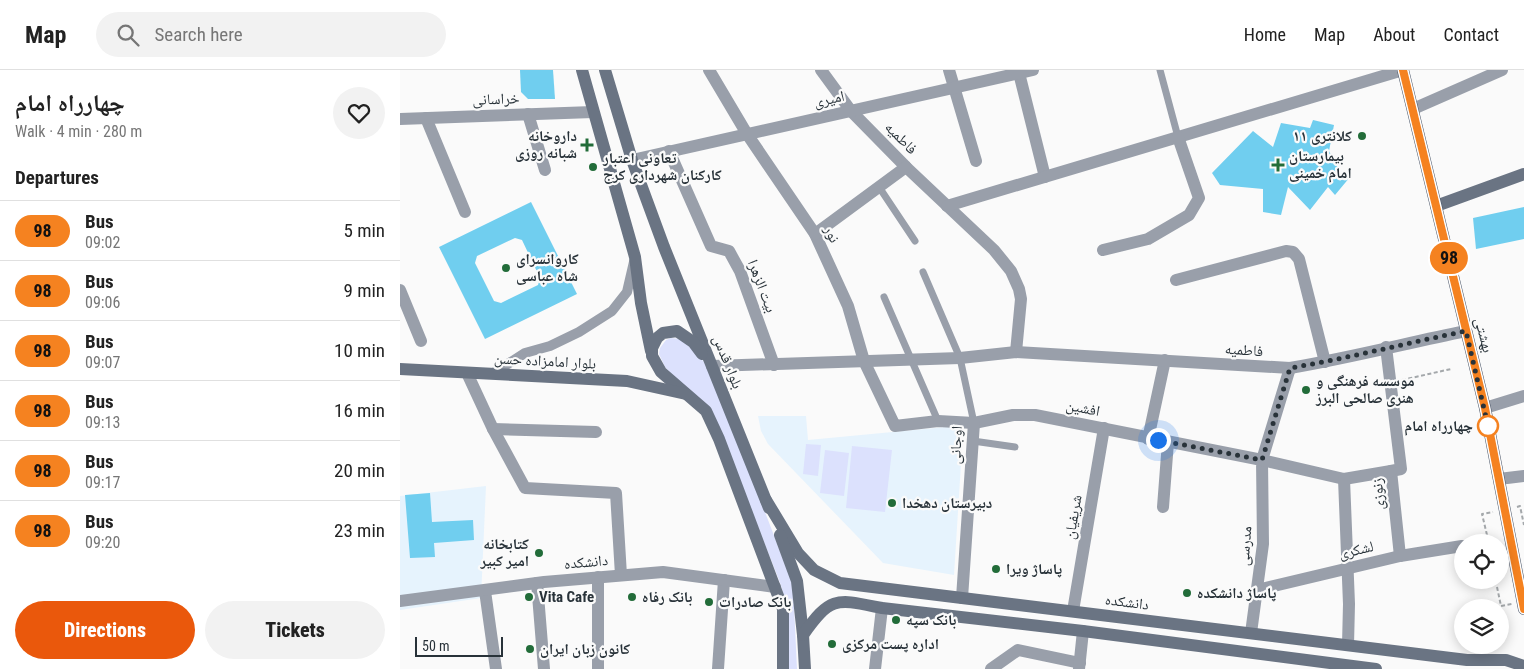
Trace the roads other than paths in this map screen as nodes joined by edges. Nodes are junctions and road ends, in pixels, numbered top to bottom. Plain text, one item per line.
1 (582, 70) edge
2 (605, 70) edge
3 (709, 70) edge
4 (821, 70) edge
5 (949, 70) edge
6 (1033, 70) edge
7 (1160, 70) edge
8 (1403, 70) edge
9 (1502, 70) edge
10 (1019, 72) edge
11 (954, 88) junction
12 (1413, 110) junction
13 (851, 111) junction
14 (593, 112) junction
15 (528, 114) junction
16 (426, 118) junction
17 (400, 119) edge
18 (748, 134) junction
19 (1178, 138) junction
20 (668, 152) junction
21 (632, 160) junction
22 (976, 161) dead end
23 (906, 167) junction
24 (545, 170) dead end
25 (1524, 174) edge
26 (1045, 177) junction
27 (879, 187) junction
28 (947, 206) junction
29 (1436, 206) junction
30 (465, 212) dead end
31 (815, 234) junction
32 (915, 241) dead end
33 (1104, 250) dead end
34 (635, 257) junction
35 (923, 272) dead end
36 (1176, 280) dead end
37 (400, 290) edge
38 (884, 297) dead end
39 (1466, 331) junction
40 (421, 341) dead end
41 (1386, 347) junction
42 (1016, 352) junction
43 (652, 356) junction
44 (960, 358) junction
45 (912, 360) junction
46 (1165, 360) junction
47 (864, 362) junction
48 (1325, 362) junction
49 (774, 365) junction
50 (712, 366) junction
51 (1290, 368) junction
52 (400, 369) edge
53 (468, 373) junction
54 (492, 374) junction
55 (688, 394) junction
56 (1524, 396) edge
57 (1485, 408) junction
58 (938, 421) junction
59 (974, 423) junction
60 (895, 426) joint
61 (1104, 428) junction
62 (493, 429) junction
63 (596, 432) dead end
64 (1148, 438) junction
65 (973, 442) junction
66 (1168, 442) junction
67 (1016, 447) dead end
68 (1262, 460) junction
69 (1391, 471) junction
70 (1524, 476) edge
71 (1344, 479) junction
72 (1499, 480) junction
73 (766, 500) junction
74 (1163, 507) dead end
75 (1454, 547) edge
76 (1400, 556) junction
77 (1347, 569) junction
78 (621, 575) junction
79 (598, 577) junction
80 (724, 580) junction
81 (1520, 580) edge
82 (538, 583) junction
83 (775, 587) junction
84 (1257, 590) junction
85 (485, 591) junction
86 (962, 598) junction
87 (400, 601) edge
88 (882, 608) junction
89 (1524, 609) edge
90 (1073, 612) junction
91 (1083, 631) junction
92 (1251, 633) junction
93 (803, 635) junction
94 (1348, 645) junction
95 (1467, 660) junction
96 (1320, 665) edge
97 (1079, 666) edge
98 (1524, 666) edge
99 (496, 669) edge
100 (544, 669) edge
101 (598, 669) edge
102 (718, 669) edge
103 (783, 669) edge
104 (805, 669) edge
105 (875, 669) edge
106 (990, 669) edge
107 (1376, 669) edge
108 (1478, 669) edge

1 - 14 main road
2 - 21 main road, بلوار قدس
3 - 18 street, نور
4 - 13 street, فاطمیه
5 - 11 street
6 - 10 street, امیری
7 - 19 lane
8 - 12 main road, بهشتی
8 - 19 street
9 - 12 street
10 - 11 street, امیری
10 - 26 street
11 - 13 street, امیری
11 - 22 street
12 - 29 main road, بهشتی
13 - 18 street, امیری
13 - 23 street, فاطمیه
14 - 15 street, خراسانی
14 - 34 main road
15 - 16 street, خراسانی
15 - 24 street
16 - 17 street, خراسانی
16 - 30 street
18 - 20 street, امیری
18 - 31 street, نور
19 - 26 street
19 - 33 street
20 - 21 street, امیری
20 - 49 street, بیت الزهرا
21 - 50 main road, بلوار قدس
23 - 27 street
23 - 28 street, فاطمیه
25 - 29 main road
26 - 28 street
27 - 31 street
27 - 32 lane
28 - 42 street, فاطمیه
29 - 39 main road, بهشتی
31 - 47 street, نور
34 - 43 main road
34 - 54 street
35 - 44 lane, اوجانی
36 - 48 street
37 - 40 street
38 - 45 lane
39 - 41 street, فاطمیه
39 - 57 main road, بهشتی
41 - 48 street, فاطمیه
41 - 69 street, زنوزی
42 - 44 street, فاطمیه
42 - 46 street, فاطمیه
43 - 50 main road
43 - 55 main road
44 - 45 street, فاطمیه
44 - 59 lane, اوجانی
45 - 47 street, فاطمیه
45 - 58 lane
46 - 51 street, فاطمیه
46 - 64 street
47 - 49 street, فاطمیه
47 - 60 street, نور
48 - 51 street, فاطمیه
49 - 50 street, فاطمیه
50 - 73 main road, بلوار قدس
51 - 68 street, مدرسی
52 - 53 main road, بلوار امامزاده حسن
53 - 54 main road, بلوار امامزاده حسن
53 - 62 street
54 - 55 main road, بلوار امامزاده حسن
55 - 83 main road
56 - 57 street
57 - 72 main road, بهشتی
58 - 59 street, افشین
58 - 60 street, افشین
59 - 61 street, افشین
59 - 65 street, اوجانی
61 - 64 street, افشین
61 - 90 street, شریفیان
62 - 63 street
62 - 78 street
64 - 66 street, افشین
65 - 67 lane
65 - 86 street, اوجانی
66 - 68 street, افشین
66 - 74 street
68 - 71 street
68 - 84 street, مدرسی
69 - 71 street
69 - 76 street, زنوزی
70 - 72 street
71 - 77 street
72 - 81 main road, بهشتی
73 - 86 main road, دانشکده
73 - 93 main road, بلوار قدس
75 - 76 street, لشکری
76 - 77 street, لشکری
77 - 84 street, لشکری
77 - 94 street
78 - 79 street, دانشکده
78 - 80 street, دانشکده
79 - 82 street, دانشکده
79 - 101 street
80 - 83 street, دانشکده
80 - 102 street
81 - 89 main road, بهشتی
82 - 85 street, دانشکده
82 - 100 street
83 - 103 main road
84 - 92 street, مدرسی
85 - 87 street, دانشکده
85 - 99 street
86 - 90 main road, دانشکده
88 - 91 main road
88 - 93 main road
88 - 105 street
90 - 92 main road, دانشکده
91 - 96 main road
91 - 97 street
92 - 94 main road, دانشکده
93 - 104 main road, بلوار قدس
94 - 95 main road, دانشکده
95 - 98 main road, دانشکده
95 - 108 main road
96 - 107 main road
97 - 106 street

